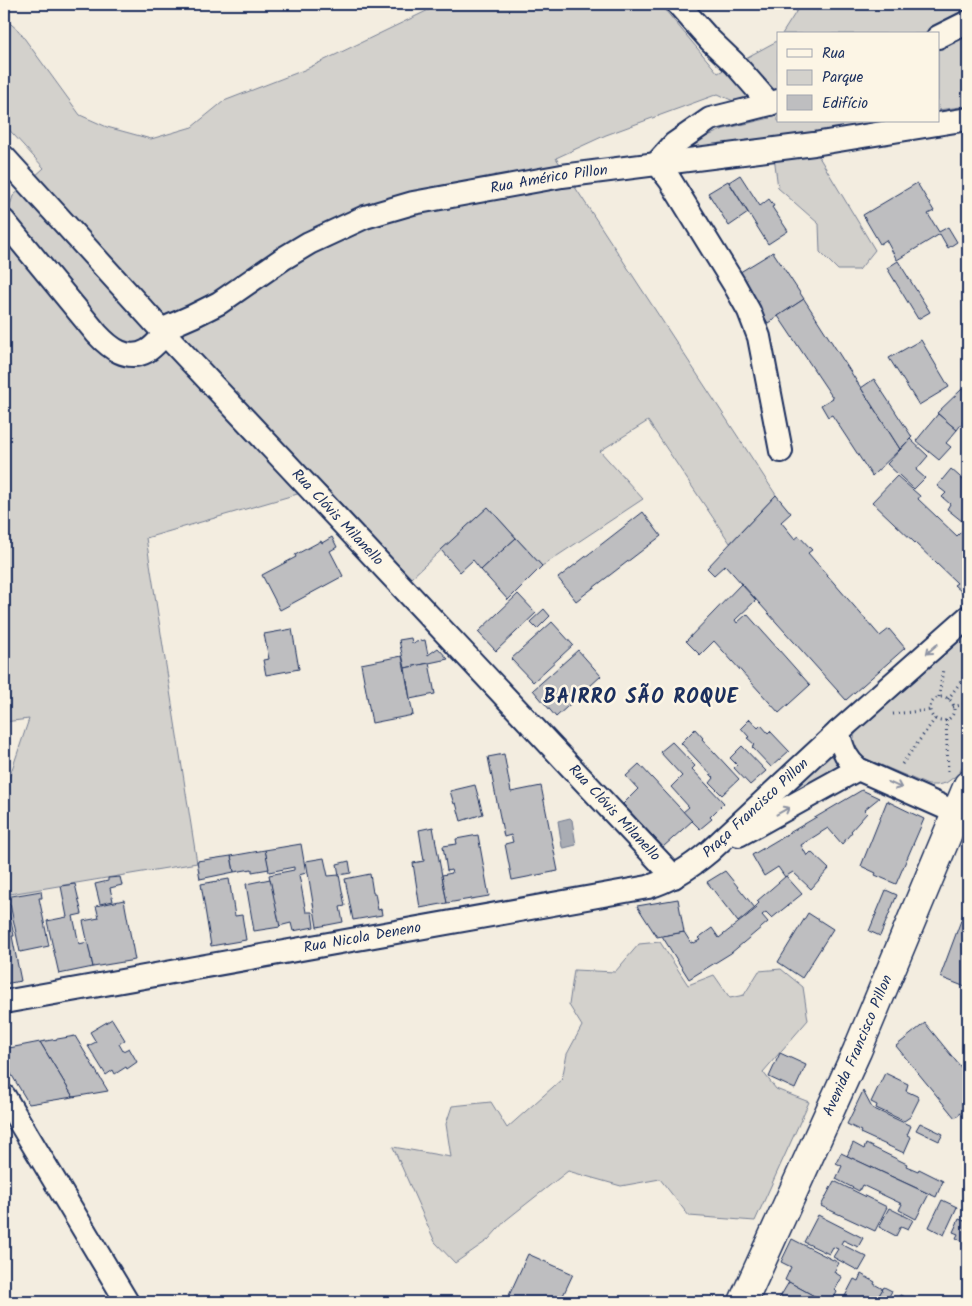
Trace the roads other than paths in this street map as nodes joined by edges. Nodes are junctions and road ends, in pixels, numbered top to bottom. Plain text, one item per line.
1 (678, 4) edge
2 (968, 22) edge
3 (940, 36) edge
4 (774, 103) edge
5 (968, 119) edge
6 (4, 157) edge
7 (658, 163) junction
8 (4, 222) edge
9 (163, 332) junction
10 (781, 451) dead end
11 (968, 617) edge
12 (838, 732) junction
13 (858, 769) junction
14 (958, 781) edge
15 (957, 813) junction
16 (710, 851) junction
17 (674, 877) junction
18 (4, 1002) edge
19 (4, 1096) edge
20 (127, 1302) edge
21 (743, 1302) edge

1 - 4 street
2 - 3 street
4 - 7 street
5 - 7 street, Rua Américo Pillon
6 - 9 street, Rua Clóvis Milanello
7 - 9 street, Rua Américo Pillon
7 - 10 street
8 - 9 street, Rua Américo Pillon
9 - 17 street, Rua Clóvis Milanello
11 -> 12 street, Praça Francisco Pillon
12 - 13 street
12 - 16 street, Praça Francisco Pillon
13 -> 15 street
16 -> 13 street, Praça Francisco Pillon
14 - 15 main road, Avenida Francisco Pillon
15 - 21 main road, Avenida Francisco Pillon
16 - 17 street, Rua Nicola Deneno
17 - 18 street, Rua Nicola Deneno
19 - 20 street

